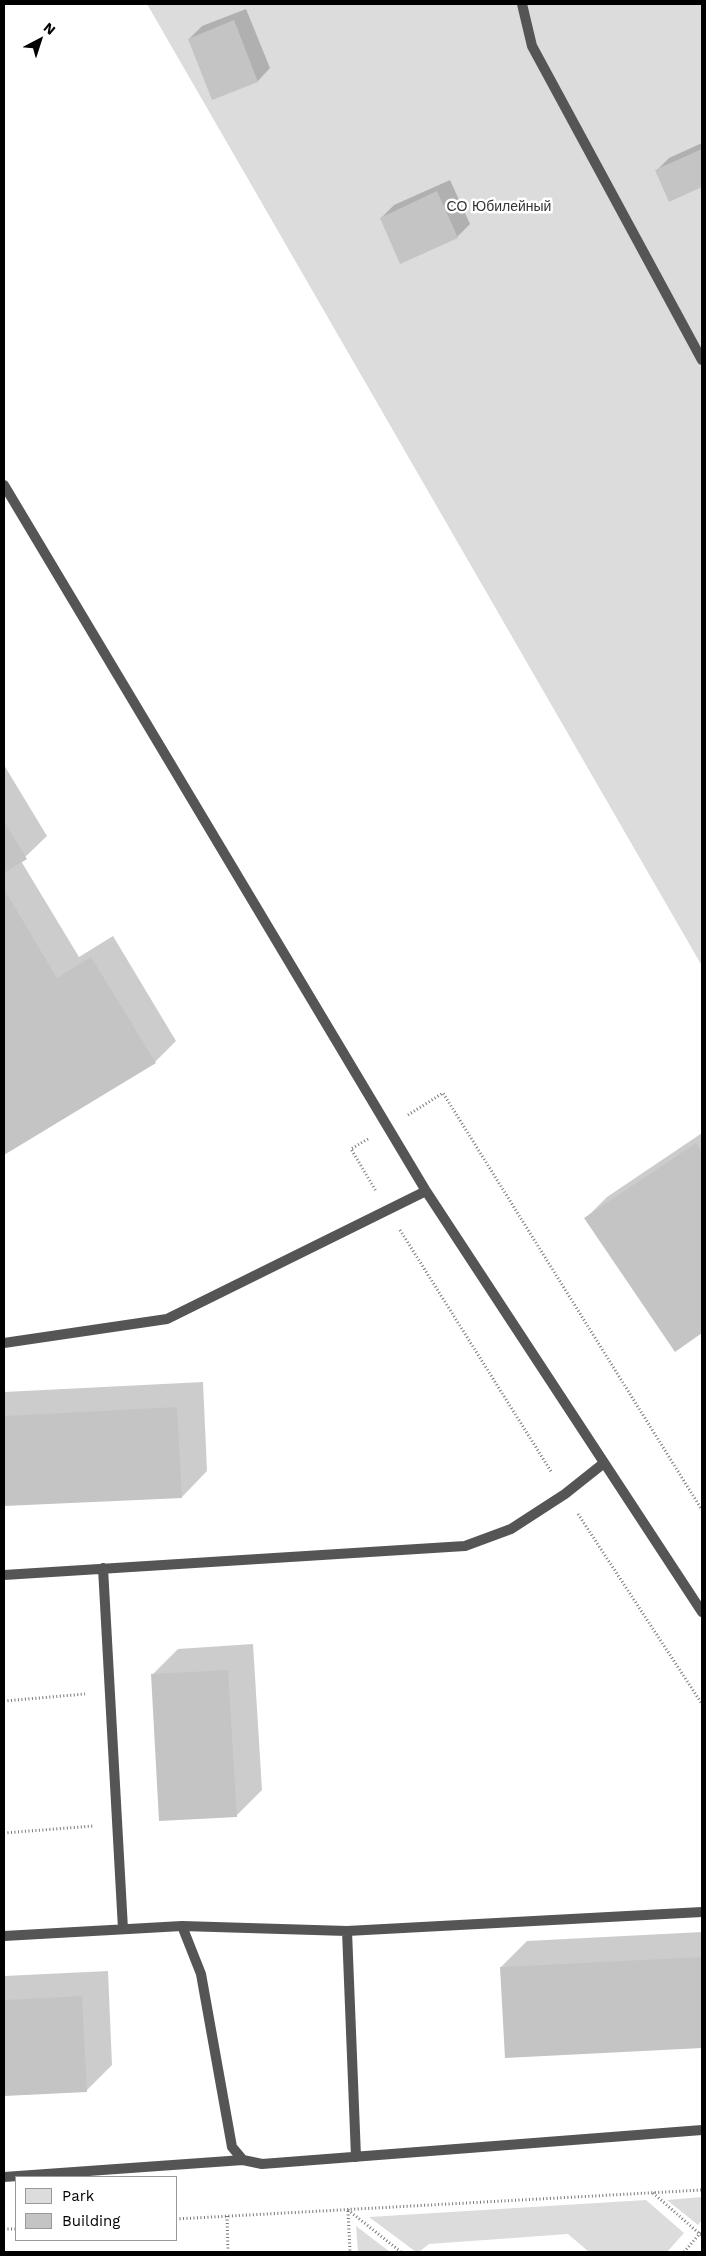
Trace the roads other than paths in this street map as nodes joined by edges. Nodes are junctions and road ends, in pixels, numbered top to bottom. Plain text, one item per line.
1 (522, 4) edge
2 (702, 360) edge
3 (4, 484) edge
4 (426, 1191) junction
5 (4, 1343) edge
6 (604, 1463) junction
7 (103, 1568) junction
8 (4, 1574) edge
9 (702, 1612) edge
10 (702, 1912) edge
11 (182, 1926) junction
12 (123, 1929) junction
13 (347, 1931) junction
14 (4, 1936) edge
15 (702, 2130) edge
16 (356, 2157) junction
17 (243, 2160) junction
18 (18, 2176) edge

1 - 2 lane
3 - 4 lane
4 - 5 lane
4 - 6 lane
6 - 7 lane
6 - 9 lane
7 - 8 lane
7 - 12 lane
10 - 13 lane
11 - 12 lane
11 - 13 lane
11 - 17 lane
12 - 14 lane
13 - 16 lane
15 - 16 lane
16 - 17 lane
17 - 18 lane

